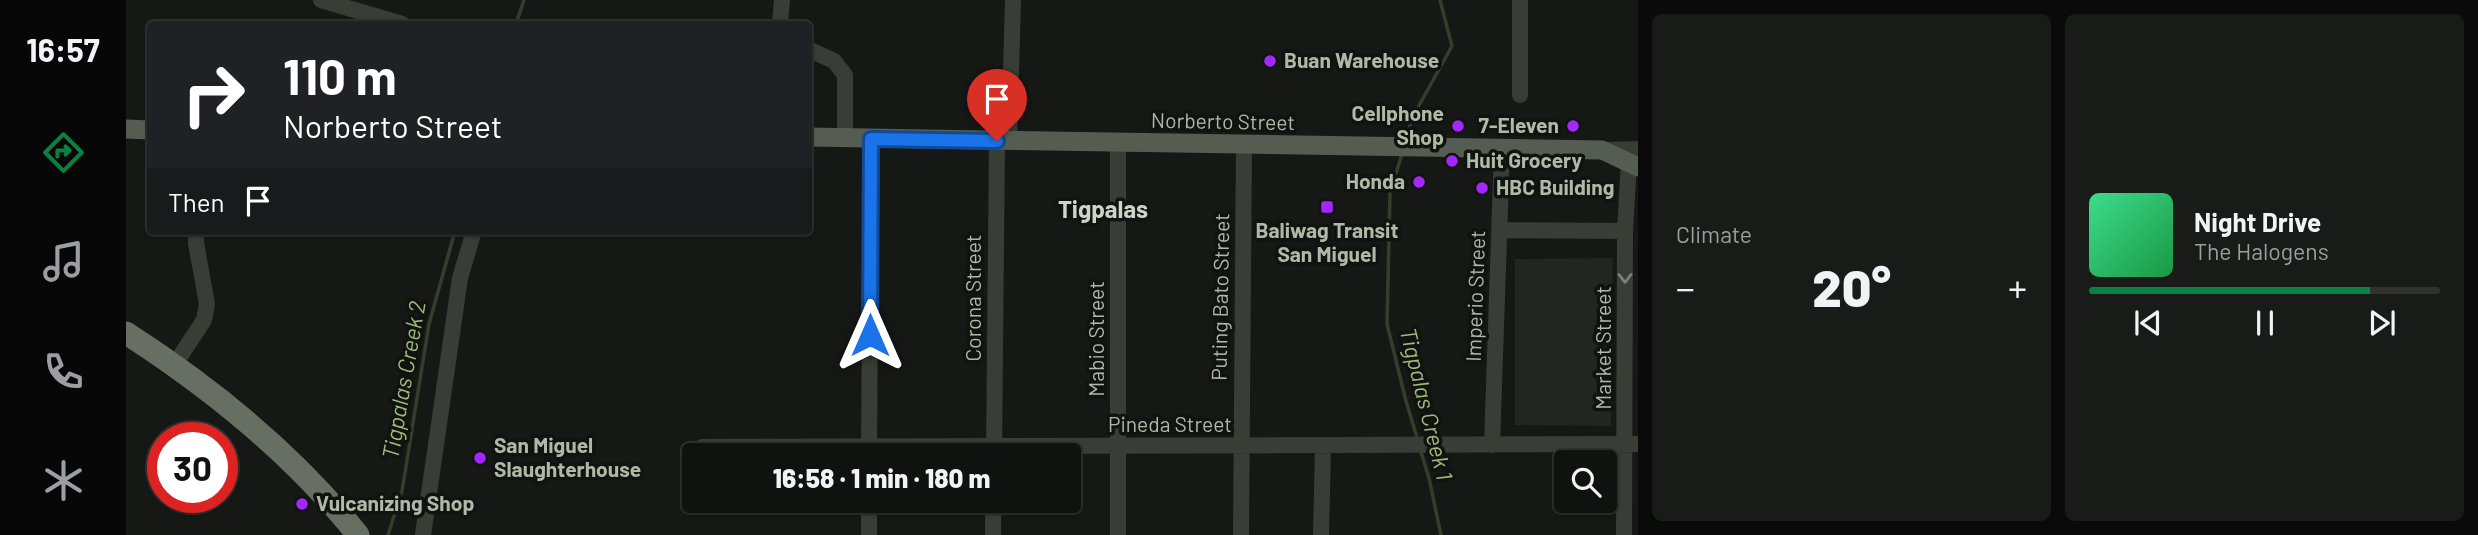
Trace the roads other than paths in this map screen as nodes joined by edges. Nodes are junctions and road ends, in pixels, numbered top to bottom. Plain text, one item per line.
1 (321, 0) edge
2 (782, 0) edge
3 (1013, 0) edge
4 (1520, 0) edge
5 (392, 21) edge
6 (780, 21) edge
7 (812, 51) edge
8 (1520, 95) dead end
9 (126, 129) edge
10 (147, 130) edge
11 (812, 137) edge
12 (845, 138) junction
13 (871, 139) junction
14 (1003, 141) junction
15 (1118, 144) junction
16 (1244, 144) junction
17 (1502, 149) junction
18 (1635, 159) edge
19 (1500, 230) junction
20 (1625, 231) junction
21 (196, 235) edge
22 (473, 235) edge
23 (126, 333) edge
24 (175, 364) junction
25 (869, 443) edge
26 (994, 443) edge
27 (1492, 444) junction
28 (1632, 444) edge
29 (1118, 446) junction
30 (1240, 446) junction
31 (1081, 447) edge
32 (1323, 447) junction
33 (869, 513) edge
34 (993, 513) edge
35 (1238, 534) edge
36 (358, 535) edge
37 (423, 535) edge
38 (869, 535) edge
39 (993, 535) edge
40 (1118, 535) edge
41 (1321, 535) edge
42 (1624, 535) edge

1 - 5 street
2 - 6 street
3 - 14 street, Corona Street
4 - 8 street
7 - 12 street
9 - 10 main road
11 - 12 main road, Norberto Street
12 - 13 main road, Norberto Street
13 - 14 main road, Norberto Street
13 - 25 street
14 - 15 main road, Norberto Street
14 - 26 street, Corona Street
15 - 16 main road, Norberto Street
15 - 29 street, Mabio Street
16 - 17 main road, Norberto Street
16 - 30 street, Puting Bato Street
17 - 18 main road, Norberto Street
17 - 19 street, Imperio Street
18 - 20 street, Market Street
19 - 20 street
19 - 27 street, Imperio Street
20 -> 28 street, Market Street
21 - 24 street
22 - 37 street
23 - 24 highway
24 - 36 highway
27 - 28 street, Pineda Street
27 - 32 street, Pineda Street
28 - 42 street, Market Street
29 - 30 street, Pineda Street
29 - 31 street, Pineda Street
29 - 40 street, Mabio Street
30 - 32 street, Pineda Street
30 - 35 street, Puting Bato Street
32 - 41 street
33 - 38 street
34 - 39 street

